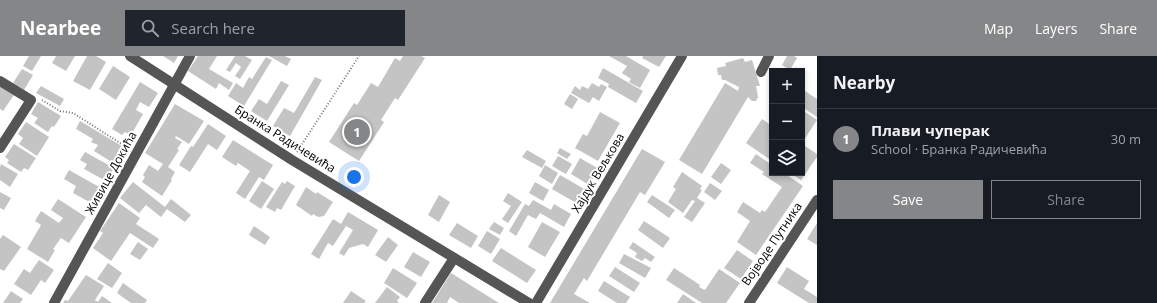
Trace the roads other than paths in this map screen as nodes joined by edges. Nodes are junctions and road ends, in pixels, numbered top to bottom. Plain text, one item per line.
1 (130, 56) edge
2 (190, 56) edge
3 (682, 56) edge
4 (769, 56) edge
5 (761, 72) dead end
6 (0, 81) edge
7 (174, 84) junction
8 (0, 148) edge
9 (817, 200) edge
10 (454, 258) junction
11 (54, 303) edge
12 (425, 303) edge
13 (529, 303) edge
14 (536, 303) edge
15 (749, 303) edge

1 - 7 street, Бранка Радичевића
2 - 7 street, Живице Докића
3 - 14 street, Хајдук Вељкова
4 - 5 street
6 - 8 street
7 - 10 street, Бранка Радичевића
7 - 11 street, Живице Докића
9 - 15 street, Војводе Путника
10 - 12 street
10 - 13 street, Бранка Радичевића

